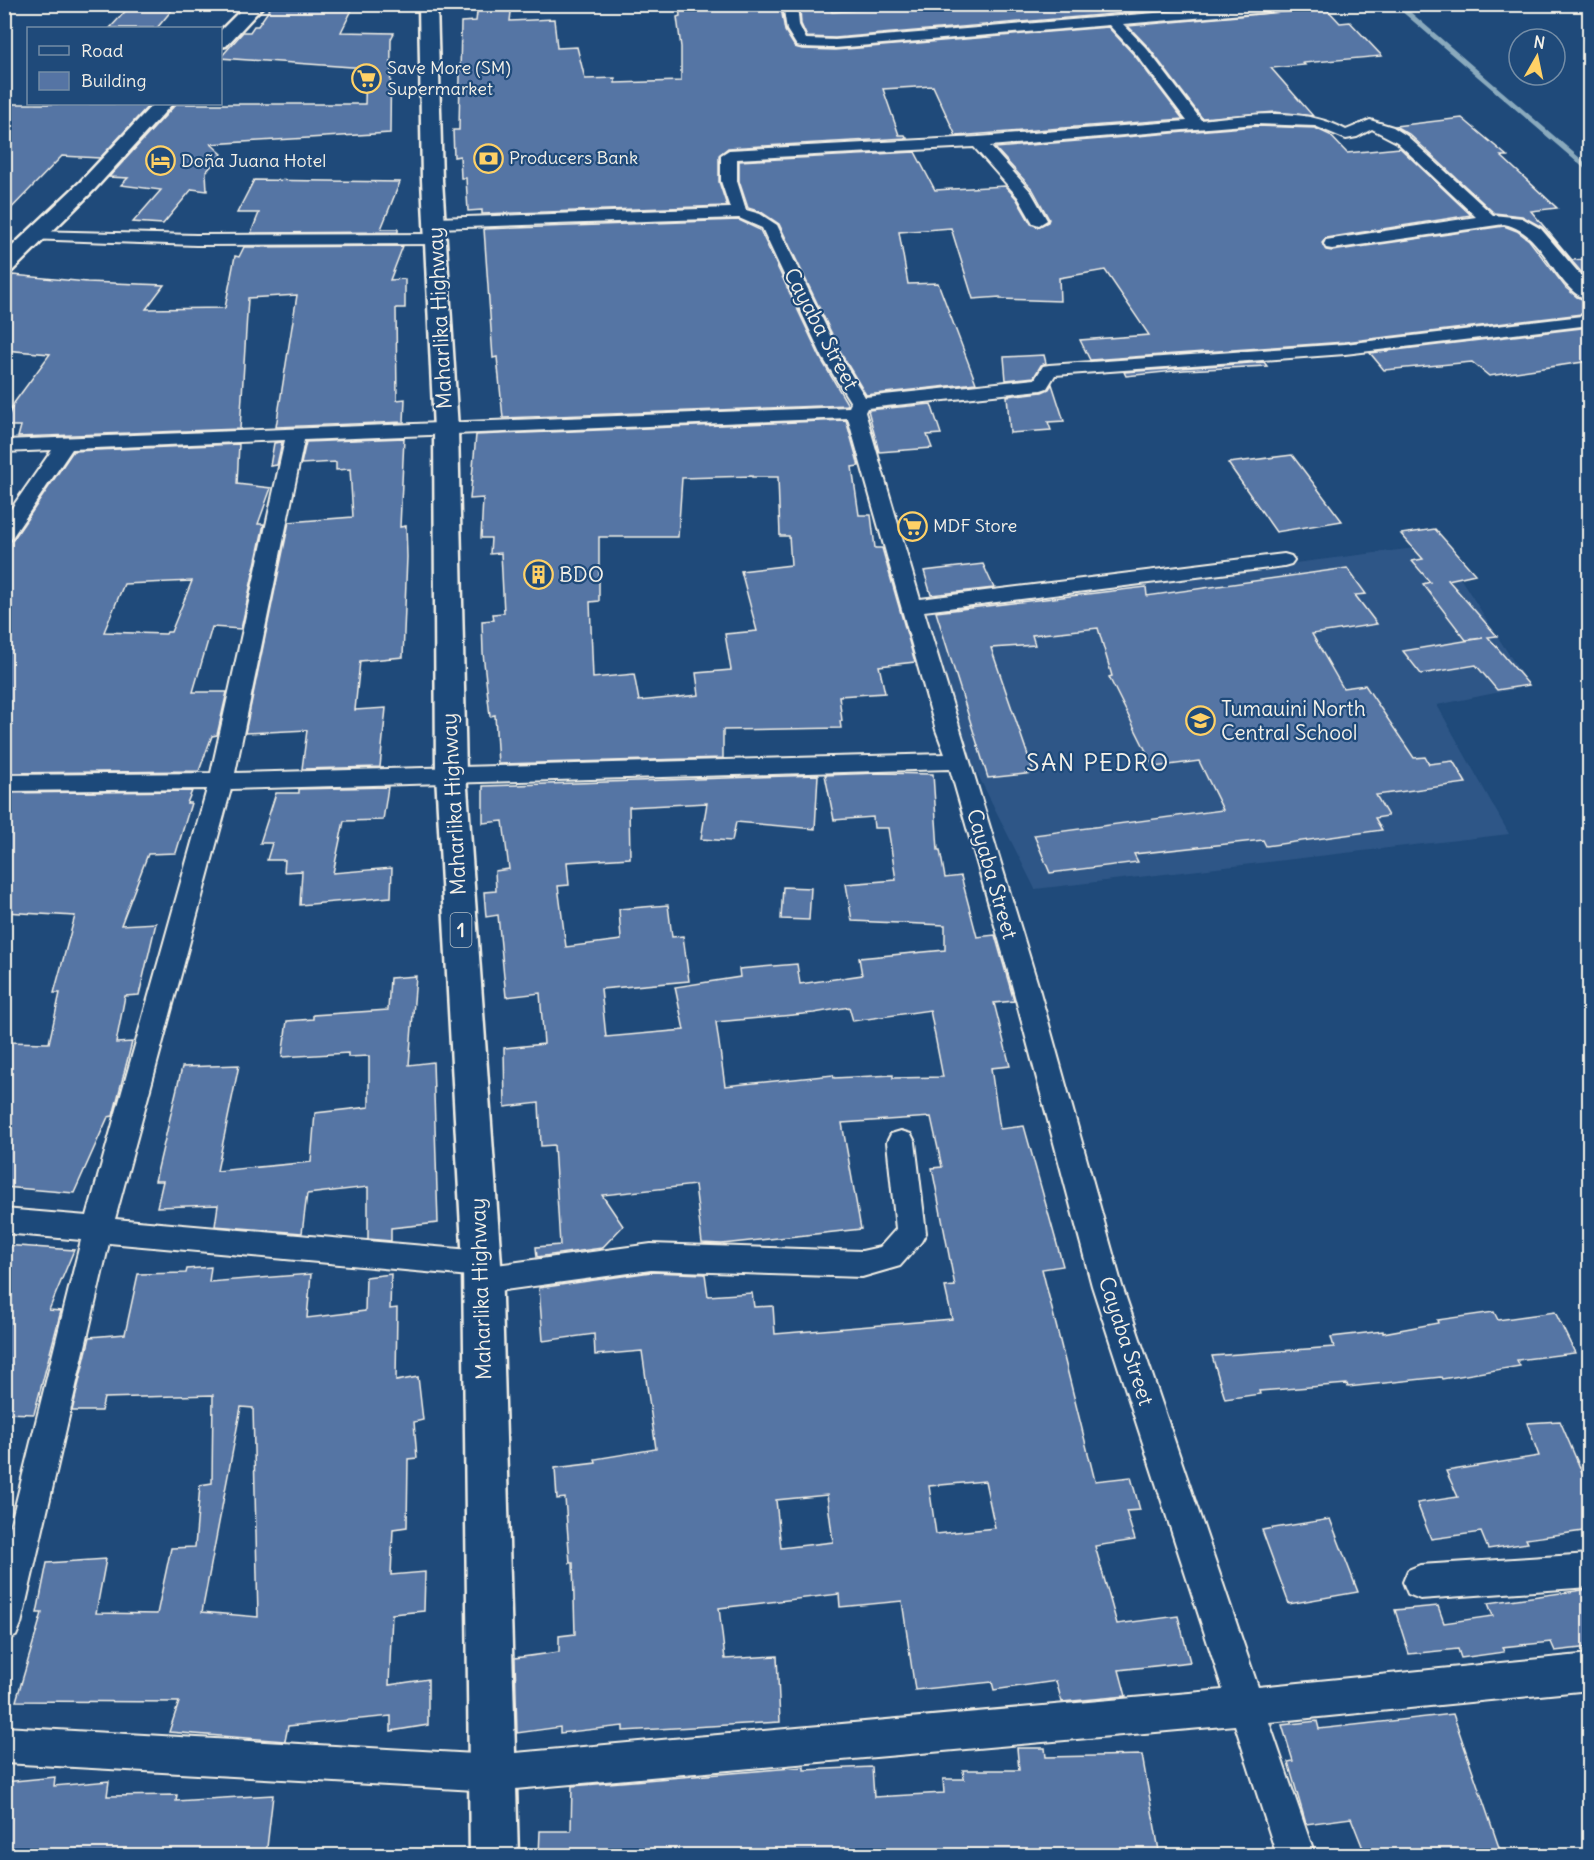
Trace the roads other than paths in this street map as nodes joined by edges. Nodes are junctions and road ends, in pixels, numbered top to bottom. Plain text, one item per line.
1 (256, 4) edge
2 (428, 4) edge
3 (790, 4) edge
4 (1315, 4) edge
5 (1112, 21) junction
6 (222, 41) edge
7 (163, 105) edge
8 (1197, 125) junction
9 (978, 142) junction
10 (739, 213) junction
11 (1039, 220) dead end
12 (1489, 220) junction
13 (437, 231) junction
14 (34, 236) junction
15 (1332, 244) dead end
16 (4, 266) edge
17 (1590, 295) edge
18 (1590, 320) edge
19 (858, 407) junction
20 (446, 429) junction
21 (296, 434) junction
22 (66, 443) junction
23 (4, 446) edge
24 (4, 535) edge
25 (1284, 560) dead end
26 (912, 606) junction
27 (959, 761) junction
28 (450, 774) junction
29 (221, 781) junction
30 (4, 783) edge
31 (902, 1142) dead end
32 (4, 1221) edge
33 (98, 1230) junction
34 (482, 1272) junction
35 (1590, 1570) edge
36 (1420, 1582) dead end
37 (4, 1624) edge
38 (1590, 1672) edge
39 (1247, 1707) junction
40 (4, 1745) edge
41 (493, 1773) junction
42 (494, 1856) edge
43 (1296, 1856) edge

1 - 6 main road
2 - 13 main road, Maharlika Highway / 1
3 - 5 street
4 - 5 street
5 - 8 street
7 - 14 main road
8 - 9 street
8 - 12 street
9 - 10 street
9 - 11 street
10 - 13 street, Cayaba Street
10 - 19 street, Cayaba Street
12 - 15 street
12 - 17 street
13 - 14 street, Cayaba Street
13 - 20 main road, Maharlika Highway / 1
14 - 16 main road
18 - 19 street
19 - 20 street
19 - 26 street, Cayaba Street
20 - 21 street
20 - 28 main road, Maharlika Highway / 1
21 - 22 street
21 - 29 street
22 - 23 street
22 - 24 street
25 - 26 street
26 - 27 street, Cayaba Street
27 - 28 street
27 - 39 street, Cayaba Street
28 - 29 street
28 - 34 main road, Maharlika Highway / 1
29 - 30 street
29 - 33 street
31 - 34 street
32 - 33 street
33 - 34 street
33 - 37 street
34 - 41 main road, Maharlika Highway / 1
35 - 36 street
38 - 39 street
39 - 41 street
39 - 43 street, Cayaba Street
40 - 41 street
41 - 42 main road, Maharlika Highway / 1

